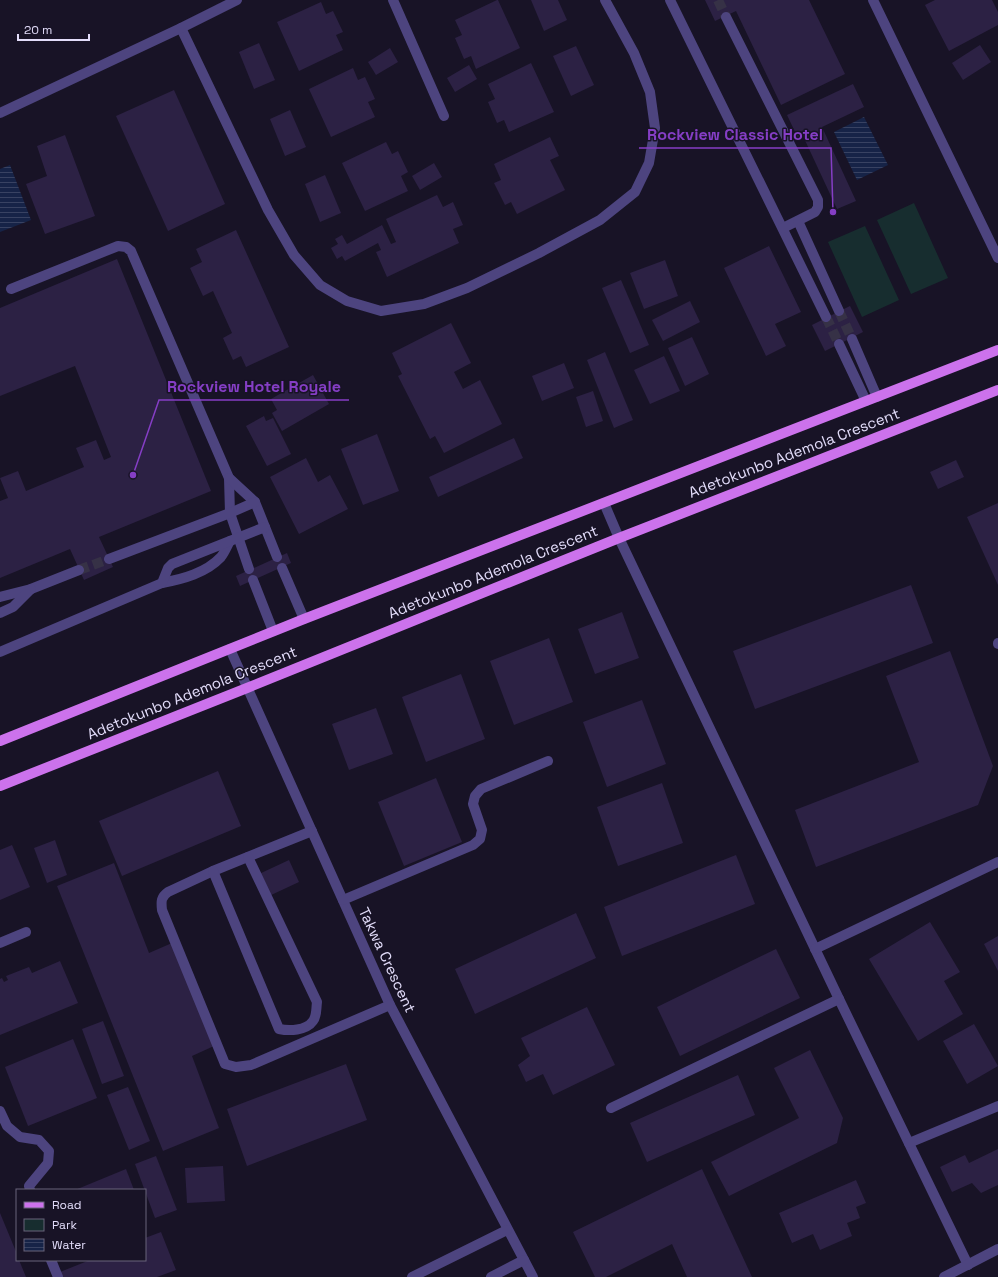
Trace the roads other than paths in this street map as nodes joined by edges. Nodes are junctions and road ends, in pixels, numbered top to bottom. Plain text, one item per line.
1 (237, 0) edge
2 (393, 0) edge
3 (605, 0) edge
4 (670, 0) edge
5 (873, 0) edge
6 (726, 16) tunnel mouth
7 (181, 28) junction
8 (0, 113) edge
9 (444, 116) dead end
10 (798, 221) junction
11 (783, 228) junction
12 (998, 258) edge
13 (11, 289) dead end
14 (839, 311) tunnel mouth
15 (826, 317) tunnel mouth
16 (852, 339) tunnel mouth
17 (839, 344) tunnel mouth
18 (998, 350) edge
19 (998, 390) edge
20 (877, 396) junction
21 (866, 401) junction
22 (229, 478) junction
23 (255, 502) junction
24 (604, 503) junction
25 (230, 513) junction
26 (265, 527) junction
27 (618, 538) junction
28 (234, 539) junction
29 (277, 557) dead end
30 (109, 559) tunnel mouth
31 (282, 568) dead end
32 (249, 569) dead end
33 (79, 570) tunnel mouth
34 (254, 580) dead end
35 (162, 584) junction
36 (30, 589) junction
37 (0, 597) edge
38 (0, 613) edge
39 (304, 618) junction
40 (273, 631) junction
41 (230, 649) junction
42 (0, 652) edge
43 (247, 688) junction
44 (0, 741) edge
45 (548, 761) dead end
46 (0, 786) edge
47 (312, 831) junction
48 (248, 857) junction
49 (998, 862) edge
50 (212, 871) junction
51 (343, 900) junction
52 (26, 932) dead end
53 (0, 943) edge
54 (816, 949) junction
55 (839, 999) junction
56 (390, 1005) junction
57 (998, 1106) edge
58 (611, 1108) dead end
59 (0, 1111) edge
60 (908, 1143) junction
61 (30, 1189) edge
62 (508, 1230) junction
63 (998, 1249) edge
64 (524, 1260) junction
65 (51, 1261) edge
66 (968, 1265) junction
67 (58, 1277) edge
68 (412, 1277) edge
69 (491, 1277) edge
70 (533, 1277) edge
71 (944, 1277) edge

1 - 7 street
2 - 9 street
3 - 7 street
4 - 11 street
5 - 12 street
6 - 10 street
7 - 8 street
10 - 11 street
10 - 14 street
11 - 15 street
13 - 22 street
16 - 20 street
17 - 21 street
18 - 20 main road, Adetokunbo Ademola Crescent
19 - 27 main road, Adetokunbo Ademola Crescent
20 - 21 main road, Adetokunbo Ademola Crescent
21 - 24 main road, Adetokunbo Ademola Crescent
22 - 23 street
22 - 25 street
23 - 25 street
23 - 26 street
24 - 27 street
24 - 39 main road, Adetokunbo Ademola Crescent
25 - 28 street
25 - 30 street
26 - 28 street
26 - 29 street
27 - 43 main road, Adetokunbo Ademola Crescent
27 - 54 street
28 - 32 street
28 - 35 street
28 - 35 street
31 - 39 street
33 - 36 street
34 - 40 street
35 - 42 street
36 - 37 street
36 - 38 street
39 - 40 main road, Adetokunbo Ademola Crescent
40 - 41 main road, Adetokunbo Ademola Crescent
41 - 43 street, Takwa Crescent
41 - 44 main road, Adetokunbo Ademola Crescent
43 - 46 main road, Adetokunbo Ademola Crescent
43 - 47 street, Takwa Crescent
45 - 51 street
47 - 48 street
47 - 51 street, Takwa Crescent
48 - 50 street
48 - 50 street
49 - 54 street
50 - 56 street
51 - 56 street, Takwa Crescent
52 - 53 street
54 - 55 street
55 - 58 street
55 - 60 street
56 - 62 street, Takwa Crescent
57 - 60 street
59 - 61 street
60 - 66 street
62 - 64 street, Takwa Crescent
62 - 68 street
63 - 66 street
64 - 69 street
64 - 70 street, Takwa Crescent
65 - 67 street
66 - 71 street

